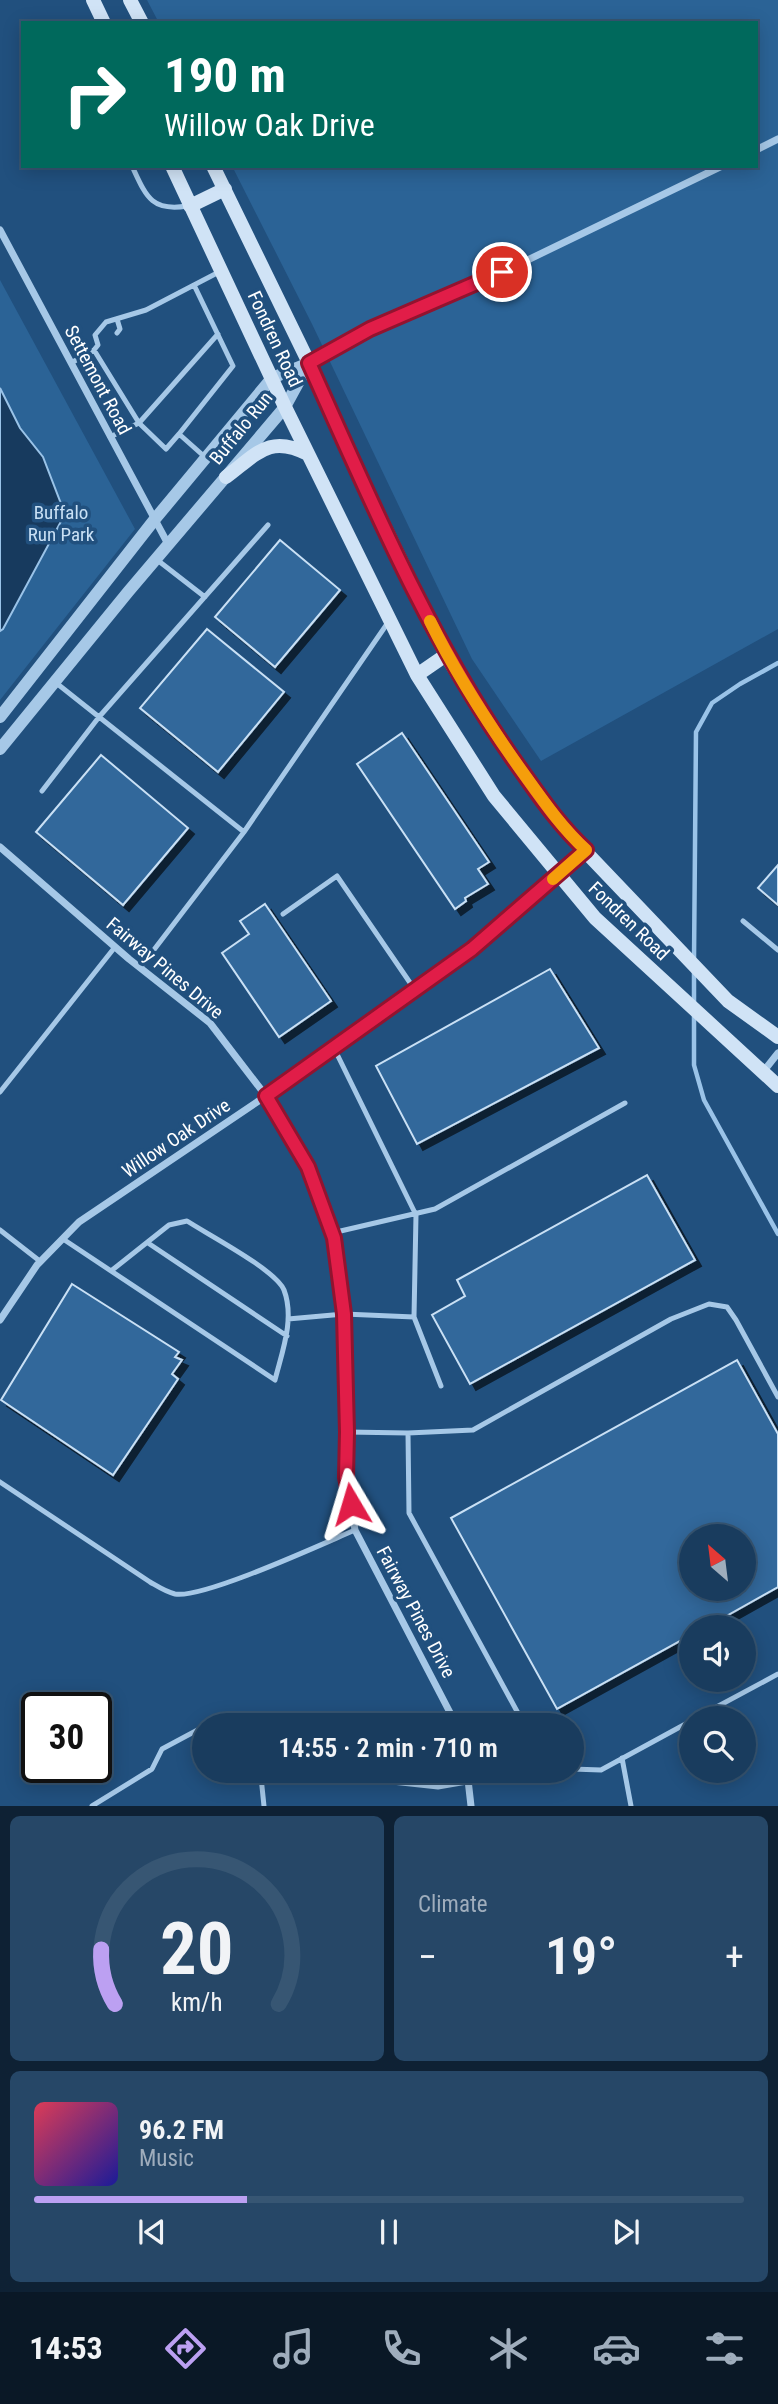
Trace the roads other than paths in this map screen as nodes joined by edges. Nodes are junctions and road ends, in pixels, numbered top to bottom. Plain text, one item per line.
1 (93, 0) edge
2 (130, 0) edge
3 (103, 21) edge
4 (141, 21) edge
5 (778, 139) edge
6 (758, 149) edge
7 (133, 168) edge
8 (173, 168) edge
9 (214, 168) edge
10 (718, 168) edge
11 (225, 189) junction
12 (190, 206) junction
13 (0, 230) edge
14 (221, 270) junction
15 (194, 285) junction
16 (117, 319) junction
17 (117, 333) dead end
18 (218, 334) junction
19 (108, 345) dead end
20 (96, 347) junction
21 (195, 360) junction
22 (71, 363) junction
23 (309, 363) junction
24 (201, 365) dead end
25 (183, 374) junction
26 (272, 378) junction
27 (189, 380) dead end
28 (171, 388) junction
29 (202, 391) dead end
30 (177, 394) dead end
31 (208, 397) junction
32 (157, 404) junction
33 (191, 405) dead end
34 (285, 407) junction
35 (164, 410) dead end
36 (197, 411) junction
37 (178, 421) dead end
38 (139, 423) junction
39 (184, 426) junction
40 (178, 434) junction
41 (110, 437) junction
42 (308, 454) junction
43 (206, 458) junction
44 (226, 477) junction
45 (155, 519) junction
46 (268, 525) dead end
47 (168, 544) junction
48 (156, 559) junction
49 (205, 597) junction
50 (390, 621) junction
51 (446, 655) junction
52 (416, 675) junction
53 (55, 682) junction
54 (0, 717) edge
55 (99, 717) junction
56 (0, 750) edge
57 (42, 791) dead end
58 (244, 832) junction
59 (0, 847) edge
60 (586, 850) junction
61 (557, 875) junction
62 (283, 914) dead end
63 (743, 921) dead end
64 (115, 947) junction
65 (778, 950) edge
66 (140, 968) junction
67 (415, 990) junction
68 (778, 1037) edge
69 (334, 1048) junction
70 (778, 1054) edge
71 (763, 1072) junction
72 (778, 1086) edge
73 (0, 1091) edge
74 (266, 1096) junction
75 (625, 1103) dead end
76 (416, 1215) junction
77 (0, 1230) edge
78 (332, 1233) junction
79 (63, 1239) junction
80 (148, 1242) junction
81 (41, 1262) junction
82 (111, 1271) junction
83 (344, 1314) junction
84 (414, 1317) junction
85 (288, 1319) junction
86 (0, 1320) edge
87 (287, 1336) junction
88 (441, 1386) dead end
89 (778, 1397) edge
90 (347, 1432) junction
91 (408, 1433) junction
92 (0, 1482) edge
93 (355, 1530) junction
94 (778, 1674) edge
95 (718, 1706) edge
96 (450, 1713) edge
97 (518, 1713) edge
98 (679, 1727) edge
99 (192, 1731) edge
100 (622, 1758) junction
101 (584, 1769) edge
102 (262, 1783) edge
103 (398, 1783) edge
104 (470, 1783) joint
105 (92, 1805) edge
106 (264, 1805) edge
107 (471, 1805) edge
108 (631, 1805) edge

1 - 3 main road
2 - 4 main road
5 - 6 street
7 - 12 lane
8 - 12 main road, Fondren Road
9 - 11 main road, Fondren Road
10 - 23 street
11 - 12 main road
11 - 23 main road, Fondren Road
12 - 14 main road, Fondren Road
13 - 22 street, Settemont Road
14 - 15 lane
14 - 26 main road, Fondren Road
15 - 16 lane
15 - 18 lane
16 - 17 lane
16 - 20 lane
18 - 21 lane
18 - 31 lane
19 - 20 lane
20 - 22 lane
20 - 38 lane
21 - 24 lane
21 - 25 lane
22 - 41 street, Settemont Road
23 - 26 street, Buffalo Run
23 - 34 street, Buffalo Run
23 - 51 main road, Fondren Road
25 - 27 lane
25 - 28 lane
26 - 34 main road, Fondren Road
26 - 43 street, Buffalo Run
28 - 30 lane
28 - 32 lane
29 - 31 lane
31 - 36 lane
32 - 35 lane
32 - 38 lane
33 - 36 lane
34 - 42 main road, Fondren Road
34 - 44 street, Buffalo Run
36 - 39 lane
37 - 39 lane
38 - 40 lane
38 - 41 lane
39 - 40 lane
40 - 43 lane
41 - 45 street, Settemont Road
42 - 44 main road
42 - 50 main road, Fondren Road
43 - 45 street, Buffalo Run
44 - 47 street, Buffalo Run
45 - 47 street, Settemont Road
45 - 54 street, Buffalo Run
46 - 49 lane
47 - 48 street, Buffalo Run
48 - 49 lane
48 - 53 street, Buffalo Run
49 - 55 lane
50 - 52 main road, Fondren Road
50 - 58 lane
51 - 52 main road
51 - 60 main road, Fondren Road
52 - 61 main road, Fondren Road
53 - 55 lane
53 - 56 street, Buffalo Run
55 - 57 lane
55 - 58 lane
58 - 66 lane
59 - 64 street, Fairway Pines Drive
60 - 61 street, Willow Oak Drive
60 - 68 main road, Fondren Road
61 - 67 street, Willow Oak Drive
61 - 71 main road, Fondren Road
62 - 67 lane
63 - 65 lane
64 - 66 street, Fairway Pines Drive
64 - 73 lane
66 - 74 street, Fairway Pines Drive
67 - 69 street, Willow Oak Drive
69 - 74 street, Willow Oak Drive
69 - 76 lane
70 - 71 street
71 - 72 main road, Fondren Road
74 - 78 street, Fairway Pines Drive
74 - 79 street, Willow Oak Drive
75 - 76 lane
76 - 78 lane
76 - 84 lane
77 - 81 lane
78 - 83 street, Fairway Pines Drive
79 - 81 street, Willow Oak Drive
79 - 82 lane
80 - 82 lane
80 - 85 lane
80 - 87 lane
81 - 86 street, Willow Oak Drive
82 - 87 lane
83 - 84 lane
83 - 85 lane
83 - 90 street, Fairway Pines Drive
84 - 88 lane
85 - 87 lane
89 - 91 lane
90 - 91 lane
90 - 93 street, Fairway Pines Drive
91 - 97 lane
92 - 93 lane
93 - 96 street, Fairway Pines Drive
94 - 95 lane
98 - 100 lane
99 - 105 lane
100 - 101 lane
100 - 108 lane
102 - 106 lane
103 - 104 lane
104 - 107 street

